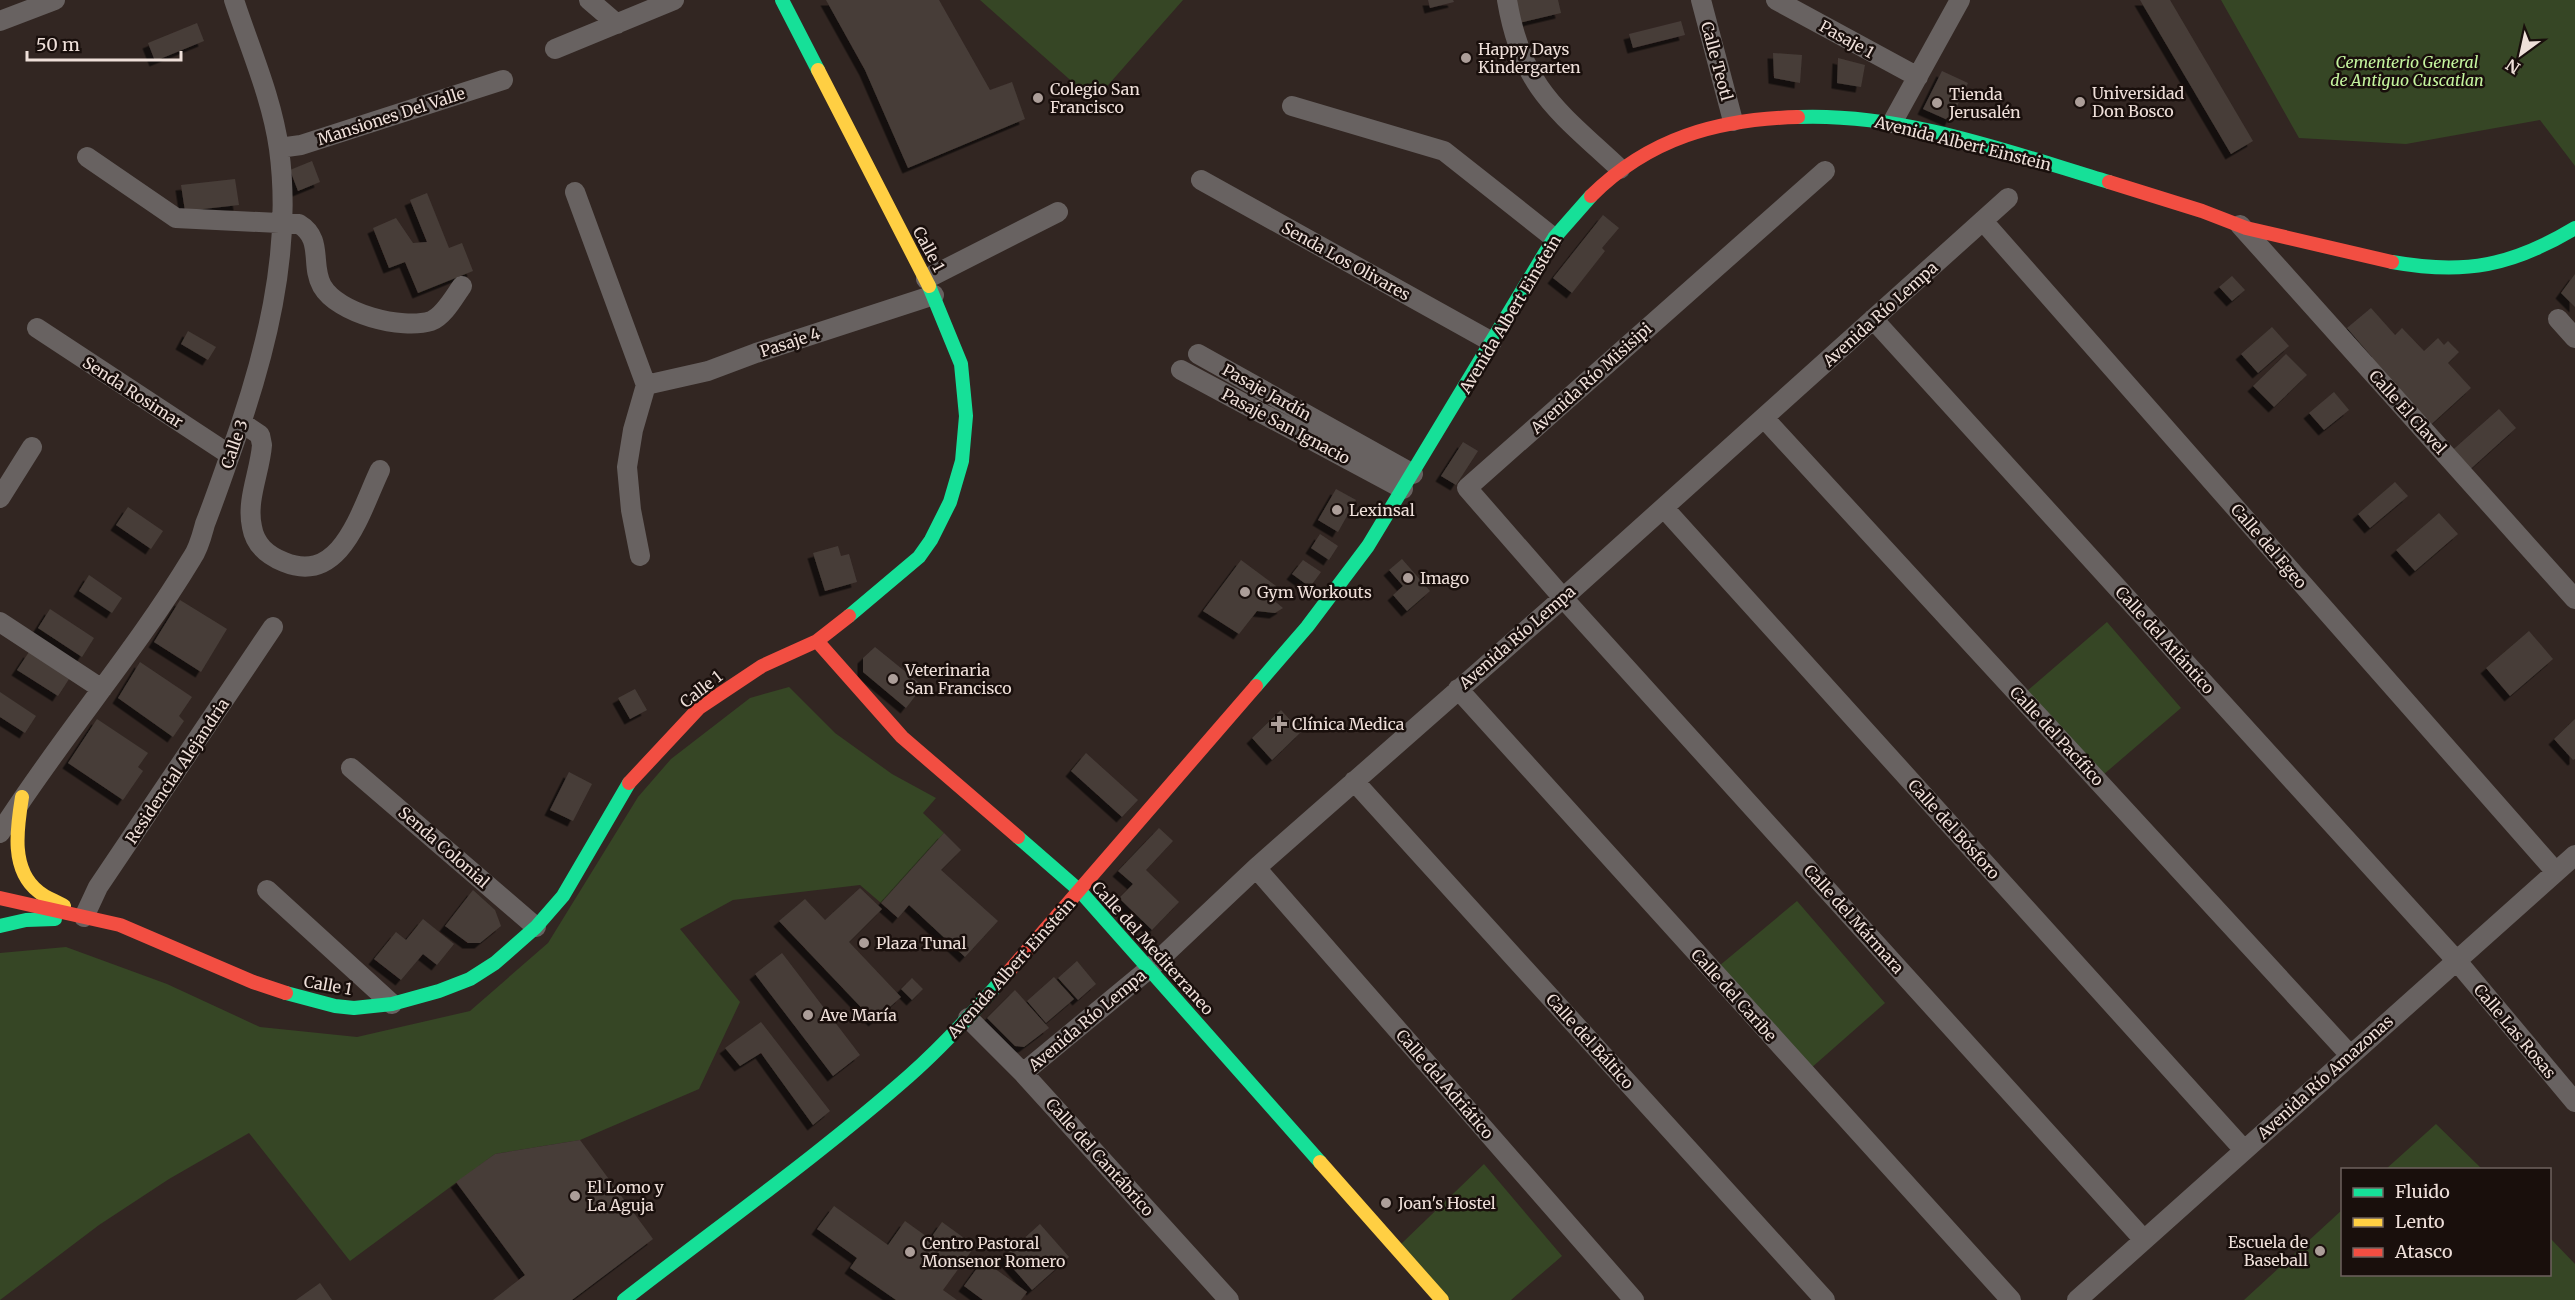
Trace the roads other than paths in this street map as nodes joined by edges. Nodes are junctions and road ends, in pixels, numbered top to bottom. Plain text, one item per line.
1 (55, 0) edge
2 (234, 0) edge
3 (589, 0) edge
4 (674, 0) edge
5 (782, 0) edge
6 (1507, 0) edge
7 (1701, 0) edge
8 (1776, 0) edge
9 (1960, 0) edge
10 (0, 21) edge
11 (617, 24) junction
12 (555, 49) dead end
13 (1918, 77) junction
14 (503, 80) dead end
15 (1292, 106) dead end
16 (1733, 121) junction
17 (1892, 123) junction
18 (279, 148) junction
19 (87, 157) dead end
20 (1620, 169) junction
21 (1824, 171) dead end
22 (1201, 180) dead end
23 (575, 192) dead end
24 (2008, 198) dead end
25 (1058, 212) dead end
26 (1983, 221) junction
27 (282, 222) junction
28 (2240, 225) junction
29 (2575, 228) edge
30 (1554, 238) junction
31 (462, 286) dead end
32 (930, 287) junction
33 (1874, 319) junction
34 (2558, 319) dead end
35 (37, 328) dead end
36 (2575, 338) edge
37 (1492, 342) junction
38 (1198, 354) dead end
39 (1181, 370) dead end
40 (646, 385) junction
41 (1764, 418) junction
42 (242, 423) junction
43 (32, 447) dead end
44 (230, 455) junction
45 (380, 470) dead end
46 (1402, 478) junction
47 (0, 498) edge
48 (1664, 508) junction
49 (640, 556) dead end
50 (1563, 598) junction
51 (2575, 599) edge
52 (0, 622) edge
53 (273, 627) dead end
54 (817, 641) junction
55 (102, 689) junction
56 (1458, 689) junction
57 (351, 768) dead end
58 (1354, 781) junction
59 (22, 797) junction
60 (0, 833) edge
61 (2575, 855) edge
62 (1256, 868) junction
63 (2556, 872) junction
64 (267, 890) dead end
65 (1080, 891) junction
66 (0, 897) edge
67 (84, 917) junction
68 (0, 926) edge
69 (536, 927) junction
70 (2456, 960) junction
71 (1150, 968) junction
72 (392, 1004) junction
73 (968, 1018) junction
74 (2350, 1055) junction
75 (1023, 1073) junction
76 (2575, 1102) edge
77 (2244, 1149) junction
78 (2144, 1240) junction
79 (624, 1300) edge
80 (1229, 1300) edge
81 (1442, 1300) edge
82 (1634, 1300) edge
83 (1825, 1300) edge
84 (2011, 1300) edge
85 (2077, 1300) edge

1 - 10 street
2 - 18 street, Calle 3
3 - 11 street
4 - 11 street
5 - 32 street, Calle 1
6 - 20 street
7 - 16 street, Calle Teotl
8 - 13 street, Pasaje 1
9 - 13 street
11 - 12 street
13 - 17 street
14 - 18 street, Mansiones Del Valle
15 - 30 street
16 - 17 street, Avenida Albert Einstein
16 - 20 street, Avenida Albert Einstein
17 - 28 street, Avenida Albert Einstein
18 - 27 street, Calle 3
19 - 27 street
20 - 30 street, Avenida Albert Einstein
21 - 50 street, Avenida Río Misisipi
22 - 37 street, Senda Los Olivares
23 - 40 street
24 - 26 street, Avenida Río Lempa
25 - 32 street, Pasaje 4
26 - 33 street, Avenida Río Lempa
26 - 63 street, Calle del Egeo
27 - 31 street
27 - 42 street, Calle 3
28 - 29 street, Avenida Albert Einstein
28 - 51 street, Calle El Clavel
30 - 37 street, Avenida Albert Einstein
32 - 40 street, Pasaje 4
32 - 54 street, Calle 1
33 - 41 street, Avenida Río Lempa
33 - 70 street, Calle del Atlántico
34 - 36 street
35 - 44 street, Senda Rosimar
37 - 46 street, Avenida Albert Einstein
38 - 46 street, Pasaje Jardín
39 - 46 street, Pasaje San Ignacio
40 - 49 street
41 - 48 street, Avenida Río Lempa
41 - 74 street, Calle del Pacífico
42 - 44 street, Calle 3
42 - 45 street
43 - 47 street
44 - 55 street, Calle 3
46 - 65 street, Avenida Albert Einstein
48 - 50 street, Avenida Río Lempa
48 - 77 street, Calle del Bósforo
50 - 56 street, Avenida Río Lempa
50 - 78 street, Calle del Mármara
52 - 55 street
53 - 67 street, Residencial Alejandria
54 - 65 street, Calle del Mediterraneo
54 - 69 street, Calle 1
55 - 59 street, Calle 3
56 - 58 street, Avenida Río Lempa
56 - 84 street, Calle del Caribe
57 - 69 street, Senda Colonial
58 - 62 street, Avenida Río Lempa
58 - 83 street, Calle del Báltico
59 - 60 street, Calle 3
59 - 67 street
61 - 63 street, Avenida Río Amazonas
62 - 71 street, Avenida Río Lempa
62 - 82 street, Calle del Adriático
63 - 70 street, Avenida Río Amazonas
64 - 72 street
65 - 71 street, Calle del Mediterraneo
65 - 73 street, Avenida Albert Einstein
66 - 67 street, Calle 1
67 - 68 street
67 - 72 street, Calle 1
69 - 72 street, Calle 1
70 - 74 street, Avenida Río Amazonas
70 - 76 street, Calle Las Rosas
71 - 75 street, Avenida Río Lempa
71 - 81 street, Calle del Mediterraneo
73 - 75 street, Calle del Cantábrico
73 - 79 street, Avenida Albert Einstein
74 - 77 street, Avenida Río Amazonas
75 - 80 street, Calle del Cantábrico
77 - 78 street, Avenida Río Amazonas
78 - 85 street, Avenida Río Amazonas

